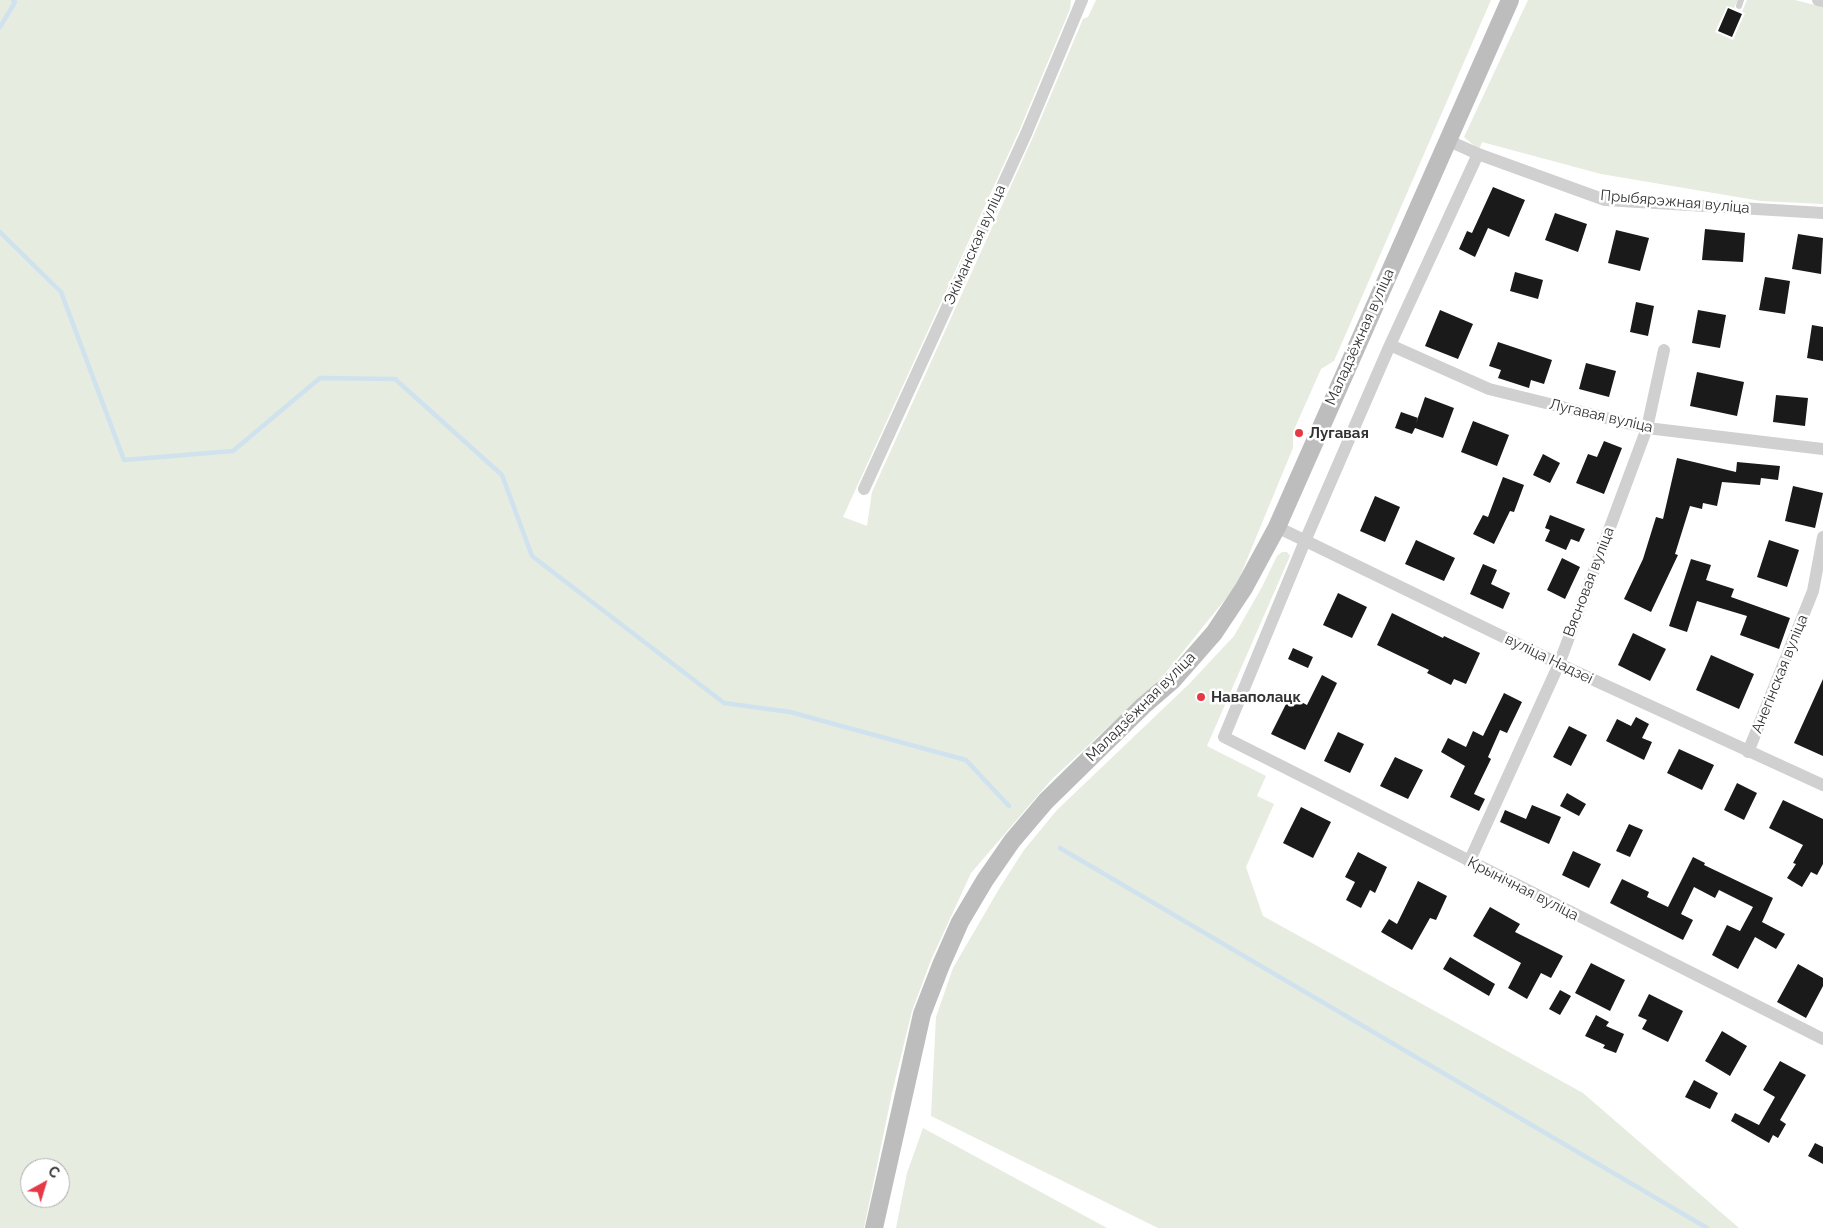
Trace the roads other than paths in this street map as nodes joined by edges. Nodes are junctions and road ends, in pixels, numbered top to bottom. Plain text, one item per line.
1 (1082, 0) edge
2 (1510, 0) edge
3 (1818, 0) edge
4 (1823, 1) edge
5 (1447, 140) junction
6 (1478, 154) junction
7 (1823, 213) edge
8 (1390, 345) junction
9 (1664, 350) dead end
10 (1647, 428) junction
11 (1823, 449) edge
12 (864, 489) dead end
13 (1277, 526) junction
14 (1823, 537) edge
15 (1305, 541) junction
16 (1558, 664) junction
17 (1748, 752) junction
18 (1823, 786) edge
19 (1468, 862) junction
20 (1823, 1039) edge
21 (874, 1228) edge

1 - 12 street, Экіманская вуліца
2 - 5 main road, Маладзёжная вуліца
3 - 4 street
5 - 6 street, Прыбярэжная вуліца
5 - 13 main road, Маладзёжная вуліца
6 - 7 street, Прыбярэжная вуліца
6 - 8 street
8 - 10 street, Лугавая вуліца
8 - 15 street
9 - 10 street, Вясновая вуліца
10 - 11 street, Лугавая вуліца
10 - 16 street, Вясновая вуліца
13 - 15 street, вуліца Надзеі
13 - 21 main road, Маладзёжная вуліца
14 - 17 street, Анегінская вуліца
15 - 16 street, вуліца Надзеі
15 - 19 street, Крынічная вуліца
16 - 17 street, вуліца Надзеі
16 - 19 street, Вясновая вуліца
17 - 18 street, вуліца Надзеі
19 - 20 street, Крынічная вуліца

